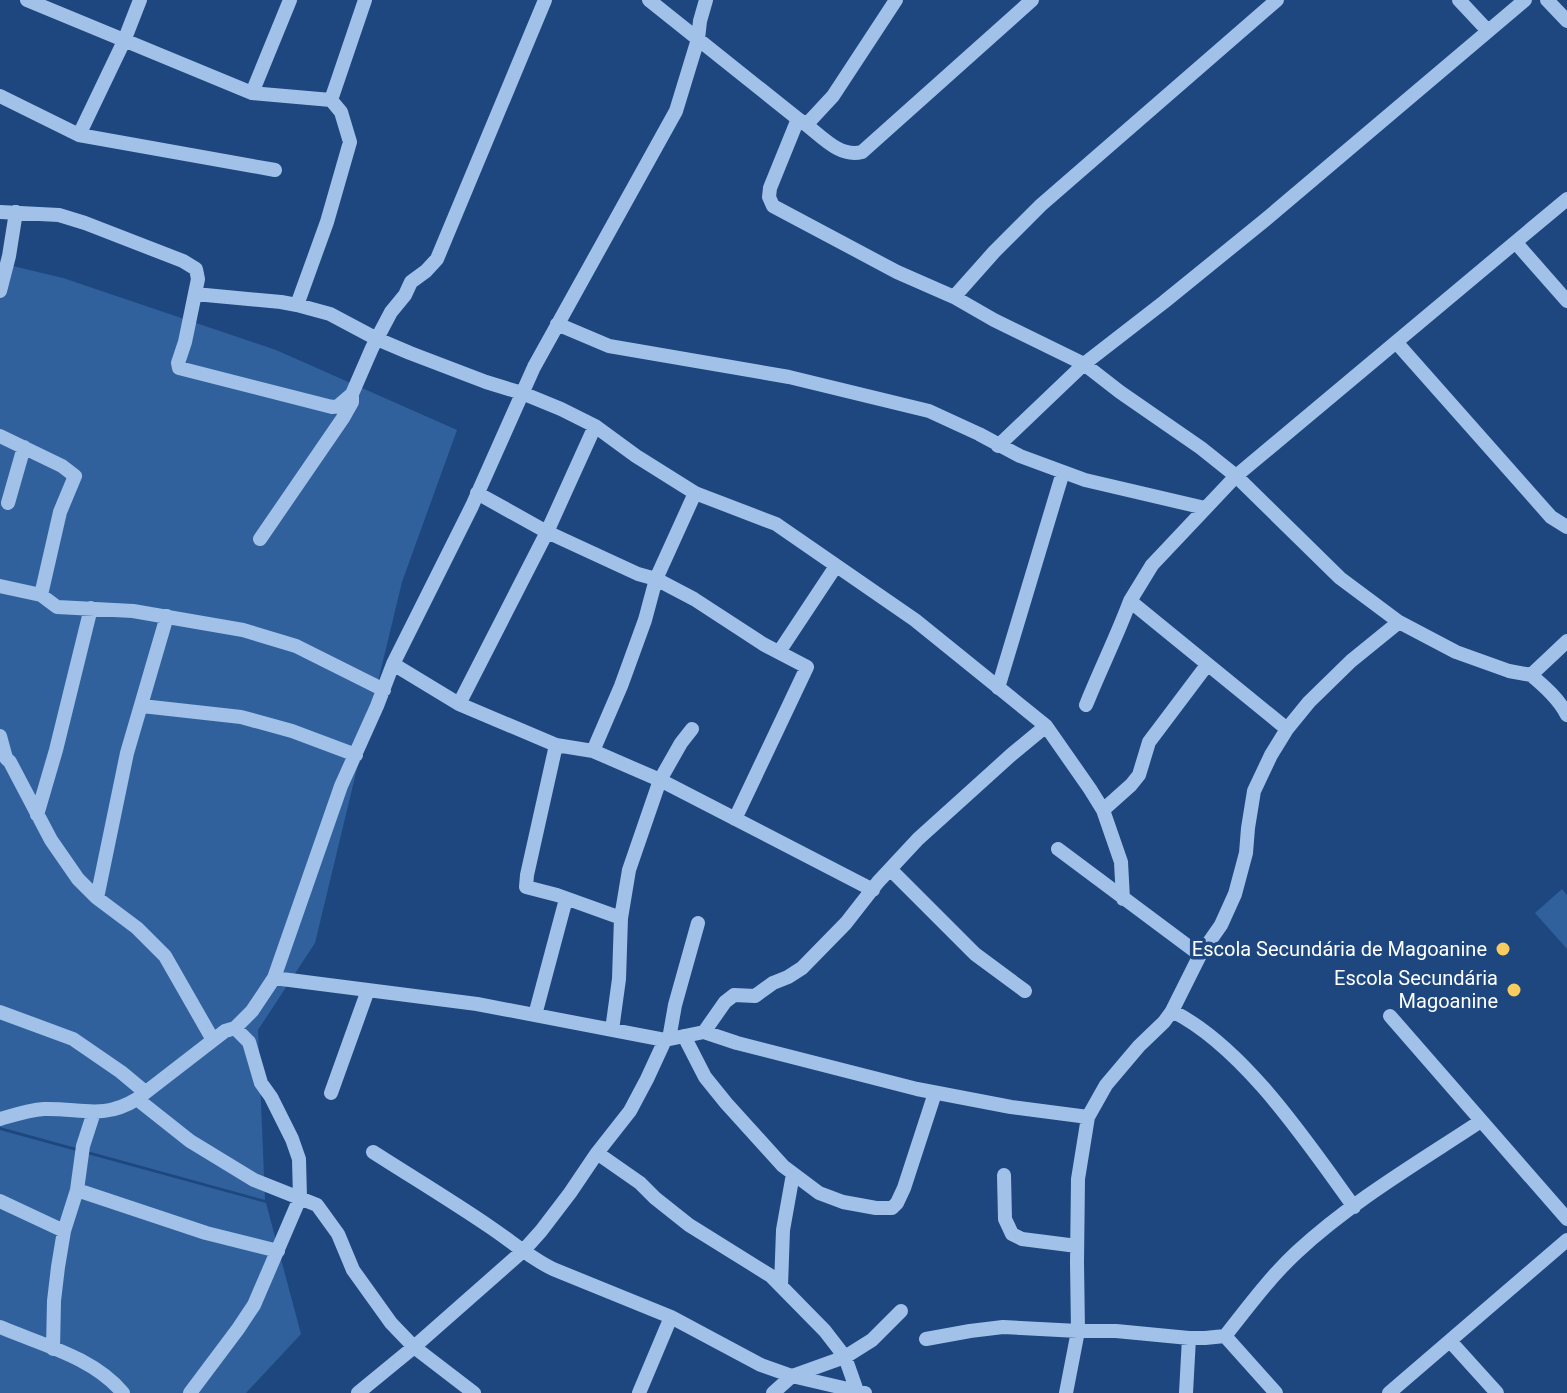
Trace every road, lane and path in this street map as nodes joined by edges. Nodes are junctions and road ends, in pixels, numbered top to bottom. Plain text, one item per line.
1 (27, 0) edge
2 (140, 0) edge
3 (290, 0) edge
4 (365, 0) edge
5 (545, 0) edge
6 (649, 0) edge
7 (706, 0) edge
8 (896, 0) edge
9 (1032, 0) edge
10 (1277, 0) edge
11 (1459, 0) edge
12 (1525, 0) edge
13 (1547, 0) edge
14 (1567, 21) edge
15 (1488, 31) junction
16 (698, 39) junction
17 (124, 41) junction
18 (252, 93) junction
19 (0, 96) edge
20 (331, 100) junction
21 (802, 122) junction
22 (79, 135) junction
23 (275, 170) dead end
24 (1567, 199) edge
25 (0, 212) edge
26 (16, 212) junction
27 (1516, 243) junction
28 (0, 291) edge
29 (195, 294) junction
30 (954, 297) junction
31 (1567, 301) edge
32 (297, 305) junction
33 (557, 324) junction
34 (377, 339) junction
35 (1396, 342) junction
36 (1084, 364) junction
37 (522, 393) junction
38 (338, 413) junction
39 (595, 426) junction
40 (0, 436) edge
41 (998, 446) junction
42 (24, 447) junction
43 (1063, 472) junction
44 (1236, 476) junction
45 (477, 493) junction
46 (695, 493) junction
47 (8, 503) dead end
48 (1205, 508) junction
49 (1567, 527) edge
50 (547, 532) junction
51 (260, 539) dead end
52 (836, 566) junction
53 (656, 579) junction
54 (0, 586) edge
55 (41, 595) junction
56 (1130, 601) junction
57 (91, 608) junction
58 (167, 616) junction
59 (1399, 622) junction
60 (1567, 641) edge
61 (779, 652) junction
62 (393, 664) junction
63 (1207, 665) junction
64 (1531, 675) junction
65 (998, 688) junction
66 (384, 690) junction
67 (459, 704) junction
68 (1086, 705) dead end
69 (142, 706) junction
70 (1567, 715) edge
71 (1046, 726) junction
72 (692, 729) dead end
73 (1287, 729) junction
74 (0, 736) edge
75 (556, 745) junction
76 (593, 751) junction
77 (356, 755) junction
78 (5, 763) edge
79 (660, 780) junction
80 (1103, 810) junction
81 (37, 815) junction
82 (735, 819) junction
83 (1058, 849) dead end
84 (891, 870) junction
85 (873, 890) junction
86 (97, 898) junction
87 (566, 899) junction
88 (1123, 899) junction
89 (621, 918) junction
90 (698, 923) dead end
91 (1200, 955) junction
92 (274, 978) junction
93 (368, 990) junction
94 (1025, 991) dead end
95 (1172, 1011) junction
96 (0, 1012) edge
97 (535, 1015) junction
98 (1390, 1016) dead end
99 (235, 1028) junction
100 (612, 1030) junction
101 (704, 1032) junction
102 (673, 1038) junction
103 (213, 1040) junction
104 (331, 1093) dead end
105 (935, 1093) junction
106 (141, 1095) junction
107 (94, 1112) junction
108 (1088, 1117) junction
109 (0, 1119) edge
110 (1481, 1121) junction
111 (373, 1152) dead end
112 (597, 1153) junction
113 (793, 1174) junction
114 (1004, 1175) dead end
115 (77, 1190) junction
116 (300, 1198) junction
117 (0, 1201) edge
118 (1354, 1207) junction
119 (1567, 1219) edge
120 (64, 1231) junction
121 (1567, 1240) edge
122 (1077, 1246) junction
123 (524, 1250) junction
124 (278, 1251) junction
125 (781, 1286) junction
126 (901, 1311) dead end
127 (671, 1317) junction
128 (0, 1327) edge
129 (1078, 1331) junction
130 (1225, 1336) junction
131 (1189, 1338) junction
132 (926, 1339) dead end
133 (1450, 1341) junction
134 (414, 1347) junction
135 (53, 1349) junction
136 (845, 1357) junction
137 (792, 1376) junction
138 (861, 1392) edge
139 (123, 1393) edge
140 (190, 1393) edge
141 (358, 1393) edge
142 (474, 1393) edge
143 (639, 1393) edge
144 (773, 1393) edge
145 (1066, 1393) edge
146 (1186, 1393) edge
147 (1276, 1393) edge
148 (1389, 1393) edge
149 (1497, 1393) edge

1 - 17 street
2 - 17 street
3 - 18 street
4 - 20 street
5 - 34 street
6 - 16 street
7 - 16 street
8 - 21 street
9 - 21 street
10 - 30 street
11 - 15 street
12 - 15 street
13 - 14 street
15 - 36 street
16 - 21 street
16 - 33 street
17 - 18 street
17 - 22 street
18 - 20 street
19 - 22 street
20 - 32 street
21 - 30 street
22 - 23 street
24 - 27 street
25 - 26 street
26 - 28 street
26 - 29 street
27 - 31 street
27 - 35 street
29 - 32 street
29 - 38 street
30 - 36 street
32 - 34 street
33 - 37 street
33 - 41 street
34 - 37 street
34 - 38 street
35 - 44 street
35 - 49 street
36 - 41 street
36 - 44 street
37 - 39 street
37 - 45 street
38 - 51 street
39 - 46 street
39 - 50 street
40 - 42 street
41 - 43 street
42 - 47 street
42 - 55 street
43 - 48 street
43 - 65 street
44 - 48 street
44 - 59 street
45 - 50 street
45 - 62 street
46 - 52 street
46 - 53 street
48 - 56 street
50 - 53 street
50 - 67 street
52 - 61 street
52 - 65 street
53 - 61 street
53 - 76 street
54 - 55 street
55 - 57 street
56 - 63 street
56 - 68 street
57 - 58 street
57 - 81 street
58 - 66 street
58 - 69 street
59 - 64 street
59 - 73 street
60 - 64 street
61 - 82 street
62 - 66 street
62 - 67 street
63 - 73 street
63 - 80 street
64 - 70 street
65 - 71 street
66 - 77 street
67 - 75 street
69 - 77 street
69 - 86 street
71 - 80 street
71 - 84 street
72 - 79 street
73 - 91 street
74 - 78 street
75 - 76 street
75 - 87 street
76 - 79 street
77 - 92 street
78 - 81 street
79 - 82 street
79 - 89 street
80 - 88 street
81 - 86 street
82 - 85 street
83 - 88 street
84 - 85 street
84 - 94 street
85 - 101 street
86 - 103 street
87 - 89 street
87 - 97 street
88 - 91 street
89 - 100 street
90 - 102 street
91 - 95 street
92 - 93 street
92 - 99 street
93 - 97 street
93 - 104 street
95 - 108 street
95 - 118 street
96 - 106 street
97 - 100 street
98 - 110 street
99 - 103 street
99 - 116 street
100 - 102 street
101 - 102 street
101 - 105 street
102 - 112 street
102 - 113 street
103 - 106 street
105 - 108 street
105 - 113 street
106 - 107 street
106 - 116 street
107 - 109 street
107 - 115 street
108 - 122 street
110 - 118 street
110 - 119 street
111 - 123 street
112 - 123 street
112 - 125 street
113 - 125 street
114 - 122 street
115 - 120 street
115 - 124 street
116 - 124 street
116 - 134 street
117 - 120 street
118 - 130 street
120 - 135 street
121 - 133 street
122 - 129 street
123 - 127 street
123 - 134 street
124 - 140 street
125 - 136 street
126 - 136 street
127 - 137 street
127 - 143 street
128 - 135 street
129 - 131 street
129 - 132 street
129 - 145 street
130 - 131 street
130 - 147 street
131 - 146 street
133 - 148 street
133 - 149 street
134 - 141 street
134 - 142 street
135 - 139 street
136 - 137 street
136 - 138 street
137 - 138 street
137 - 144 street

